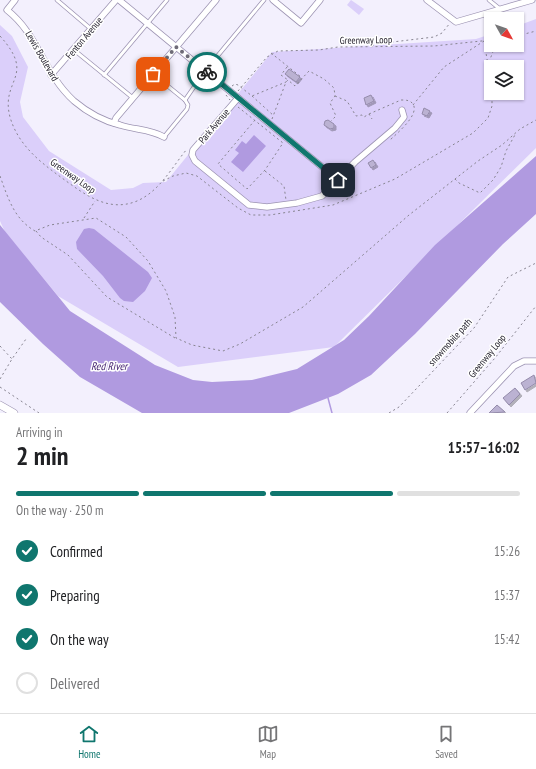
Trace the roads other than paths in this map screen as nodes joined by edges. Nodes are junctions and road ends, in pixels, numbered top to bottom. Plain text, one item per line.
1 (16, 0) edge
2 (56, 0) edge
3 (66, 0) edge
4 (116, 0) edge
5 (119, 0) edge
6 (167, 0) edge
7 (216, 0) edge
8 (264, 0) edge
9 (273, 0) edge
10 (320, 0) edge
11 (428, 0) edge
12 (489, 0) edge
13 (532, 0) edge
14 (62, 4) junction
15 (500, 9) junction
16 (148, 23) junction
17 (92, 29) junction
18 (176, 47) junction
19 (74, 50) junction
20 (206, 71) junction
21 (104, 74) junction
22 (153, 74) junction
23 (51, 75) junction
24 (237, 96) junction
25 (133, 98) junction
26 (185, 100) junction
27 (402, 110) dead end
28 (114, 123) junction
29 (164, 137) joint
30 (338, 180) junction
31 (536, 361) edge
32 (0, 406) edge
33 (14, 413) edge
34 (470, 413) edge

1 - 23 street, Lewis Boulevard
2 - 14 lane
3 - 14 lane
4 - 17 street, Fenton Avenue
5 - 16 street
6 - 16 lane
7 - 18 street
8 - 20 lane
9 - 10 street
11 - 15 street
12 - 15 lane
13 - 15 street
14 - 17 lane
16 - 18 street
16 - 21 lane
17 - 19 street, Fenton Avenue
18 - 20 street
18 - 22 street
19 - 21 lane
19 - 23 street, Fenton Avenue
20 - 24 street
20 - 26 lane
21 - 25 lane
22 - 25 street
22 - 26 lane
23 - 28 street, Lewis Boulevard
24 - 30 street
24 - 30 street, Park Avenue
25 - 28 street
26 - 29 lane
27 - 30 street
28 - 29 street, Lewis Boulevard
31 - 34 street
32 - 33 street

